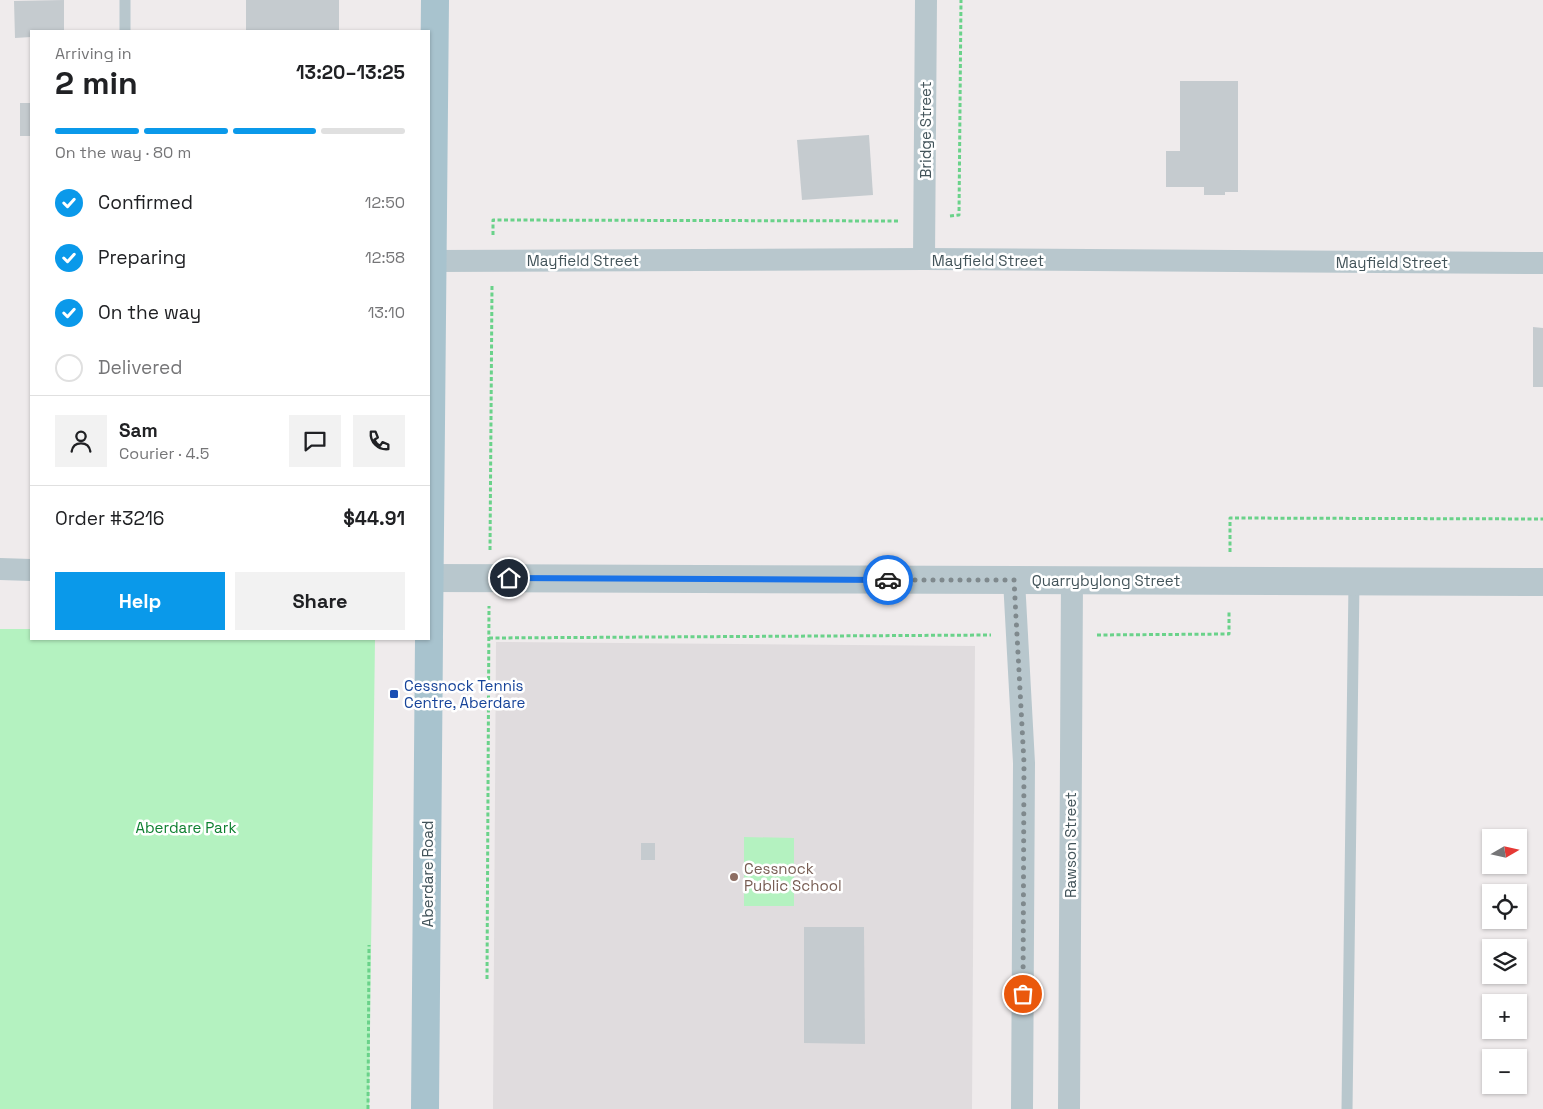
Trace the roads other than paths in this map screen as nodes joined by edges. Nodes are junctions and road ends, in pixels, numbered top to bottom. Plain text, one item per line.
1 (126, 0) edge
2 (435, 0) edge
3 (926, 0) edge
4 (125, 30) edge
5 (924, 259) junction
6 (432, 261) junction
7 (1543, 263) edge
8 (430, 472) edge
9 (0, 569) edge
10 (30, 570) edge
11 (430, 578) edge
12 (1014, 580) junction
13 (1072, 580) junction
14 (1354, 582) junction
15 (1543, 582) edge
16 (429, 640) edge
17 (425, 1109) edge
18 (1022, 1109) edge
19 (1069, 1109) edge
20 (1347, 1109) edge

1 - 4 lane
2 - 6 main road
3 - 5 street, Bridge Street
5 - 6 street, Mayfield Street
5 - 7 street, Mayfield Street
6 - 8 main road
9 - 10 street
11 - 12 street, Quarrybylong Street
12 - 13 street, Quarrybylong Street
12 - 18 street
13 - 14 street, Quarrybylong Street
13 - 19 street, Rawson Street
14 - 15 street, Quarrybylong Street
14 - 20 lane
16 - 17 main road, Aberdare Road

